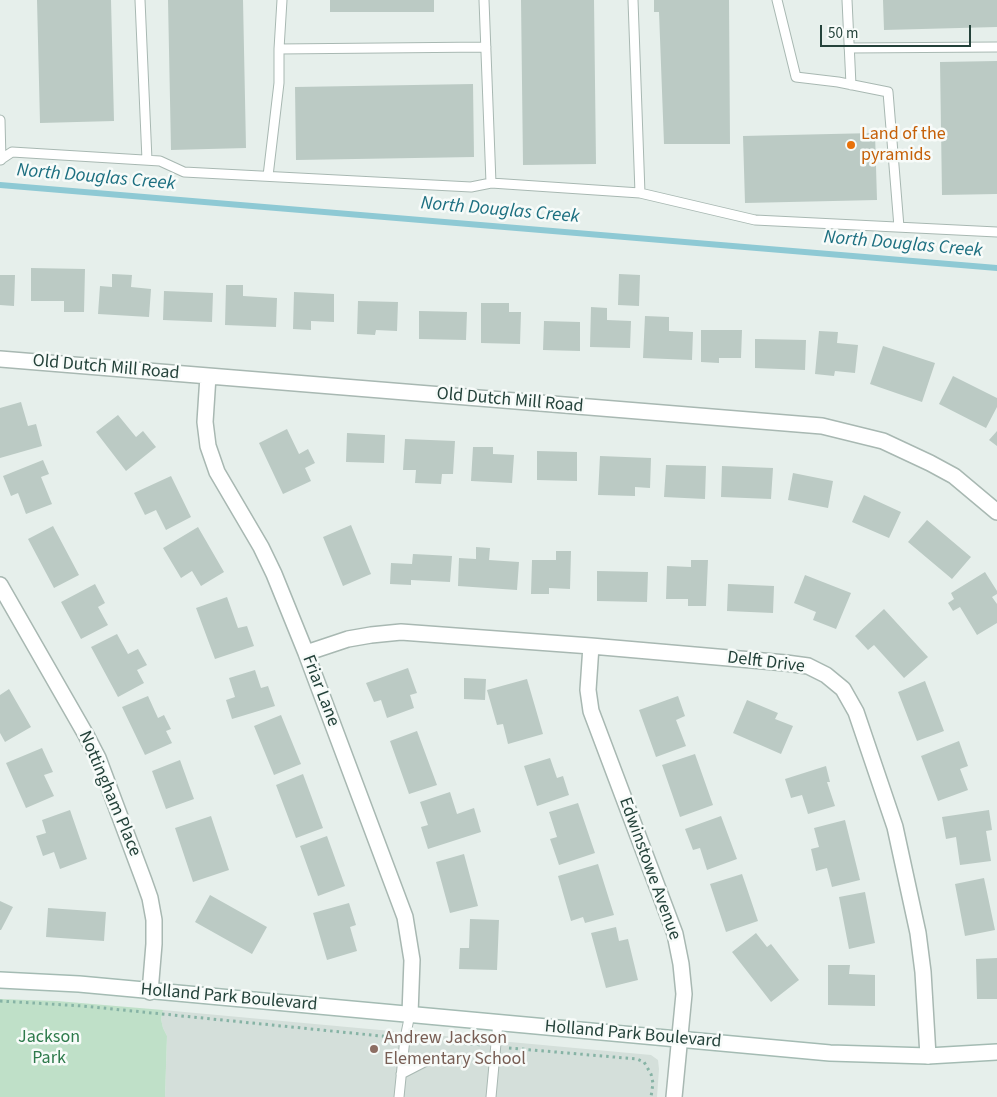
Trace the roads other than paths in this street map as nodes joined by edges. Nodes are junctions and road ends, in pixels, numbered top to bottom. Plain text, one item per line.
1 (140, 0) edge
2 (282, 0) edge
3 (484, 0) edge
4 (633, 0) edge
5 (777, 0) edge
6 (847, 0) edge
7 (486, 47) junction
8 (997, 47) edge
9 (849, 48) junction
10 (278, 50) junction
11 (851, 85) junction
12 (0, 120) edge
13 (1, 160) edge
14 (147, 160) junction
15 (268, 176) junction
16 (491, 184) junction
17 (640, 193) junction
18 (899, 227) junction
19 (997, 232) edge
20 (0, 358) edge
21 (208, 376) junction
22 (997, 512) edge
23 (0, 585) edge
24 (591, 646) junction
25 (306, 653) junction
26 (0, 980) edge
27 (150, 992) junction
28 (410, 1014) junction
29 (498, 1022) junction
30 (679, 1040) junction
31 (997, 1052) edge
32 (928, 1056) junction
33 (448, 1059) dead end
34 (401, 1074) junction
35 (399, 1097) edge
36 (491, 1097) edge
37 (674, 1097) edge

1 - 14 lane
2 - 10 lane
3 - 7 lane
4 - 17 lane
5 - 11 lane
6 - 9 lane
7 - 10 lane
7 - 16 lane
8 - 9 lane
9 - 11 lane
10 - 15 lane
11 - 18 lane
12 - 13 lane
13 - 14 lane
14 - 15 lane
15 - 16 lane
16 - 17 lane
17 - 18 lane
18 - 19 lane
20 - 21 street, Old Dutch Mill Road
21 - 22 street, Old Dutch Mill Road
21 - 25 street, Friar Lane
23 - 27 street, Nottingham Place
24 - 25 street, Delft Drive
24 - 30 street, Edwinstowe Avenue
24 - 32 street, Delft Drive
25 - 28 street, Friar Lane
26 - 27 street, Holland Park Boulevard
27 - 28 street, Holland Park Boulevard
28 - 29 street, Holland Park Boulevard
28 - 34 lane
29 - 30 street, Holland Park Boulevard
29 - 36 lane
30 - 32 street, Holland Park Boulevard
30 - 37 street, Edwinstowe Avenue
31 - 32 street, Holland Park Boulevard
33 - 34 lane
34 - 35 lane

